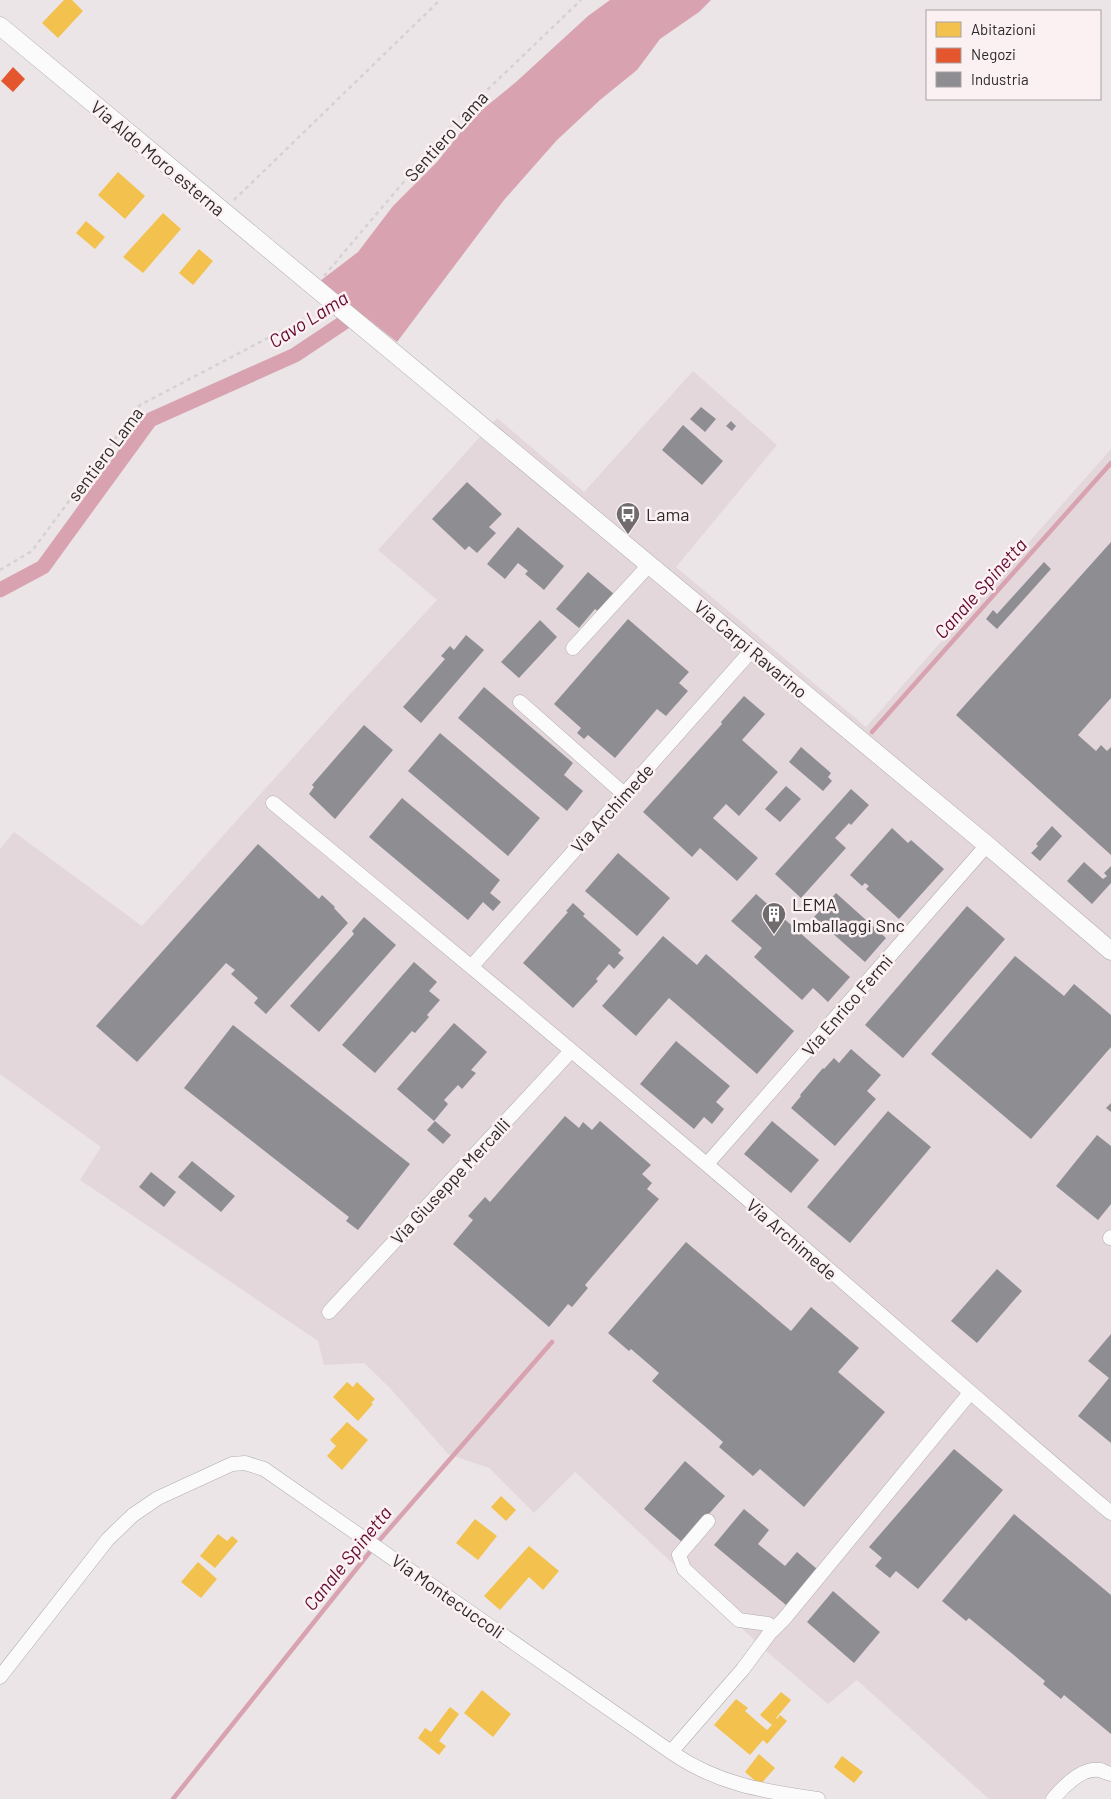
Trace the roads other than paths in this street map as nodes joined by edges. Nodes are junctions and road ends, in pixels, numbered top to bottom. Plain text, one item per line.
1 (0, 26) edge
2 (389, 350) joint
3 (649, 565) junction
4 (573, 648) dead end
5 (752, 650) junction
6 (520, 702) dead end
7 (624, 794) junction
8 (272, 803) dead end
9 (987, 845) junction
10 (1111, 951) edge
11 (472, 966) junction
12 (571, 1051) junction
13 (707, 1164) junction
14 (329, 1312) dead end
15 (970, 1393) junction
16 (1111, 1513) edge
17 (708, 1521) dead end
18 (772, 1631) junction
19 (0, 1677) edge
20 (671, 1752) junction
21 (1111, 1774) edge
22 (818, 1799) edge
23 (1053, 1799) edge

1 - 2 main road, Via Aldo Moro esterna
2 - 3 main road, Via Carpi Ravarino
3 - 4 street
3 - 5 main road, Via Carpi Ravarino
5 - 7 street, Via Archimede
5 - 9 main road, Via Carpi Ravarino
6 - 7 street
7 - 11 street, Via Archimede
8 - 11 street, Via Archimede
9 - 10 main road, Via Carpi Ravarino
9 - 13 street, Via Enrico Fermi
11 - 12 street, Via Archimede
12 - 13 street, Via Archimede
12 - 14 street, Via Giuseppe Mercalli
13 - 15 street, Via Archimede
15 - 16 street, Via Archimede
15 - 18 street
17 - 18 street
18 - 20 street
19 - 20 street, Via Montecuccoli
20 - 22 street, Via Montecuccoli
21 - 23 street

